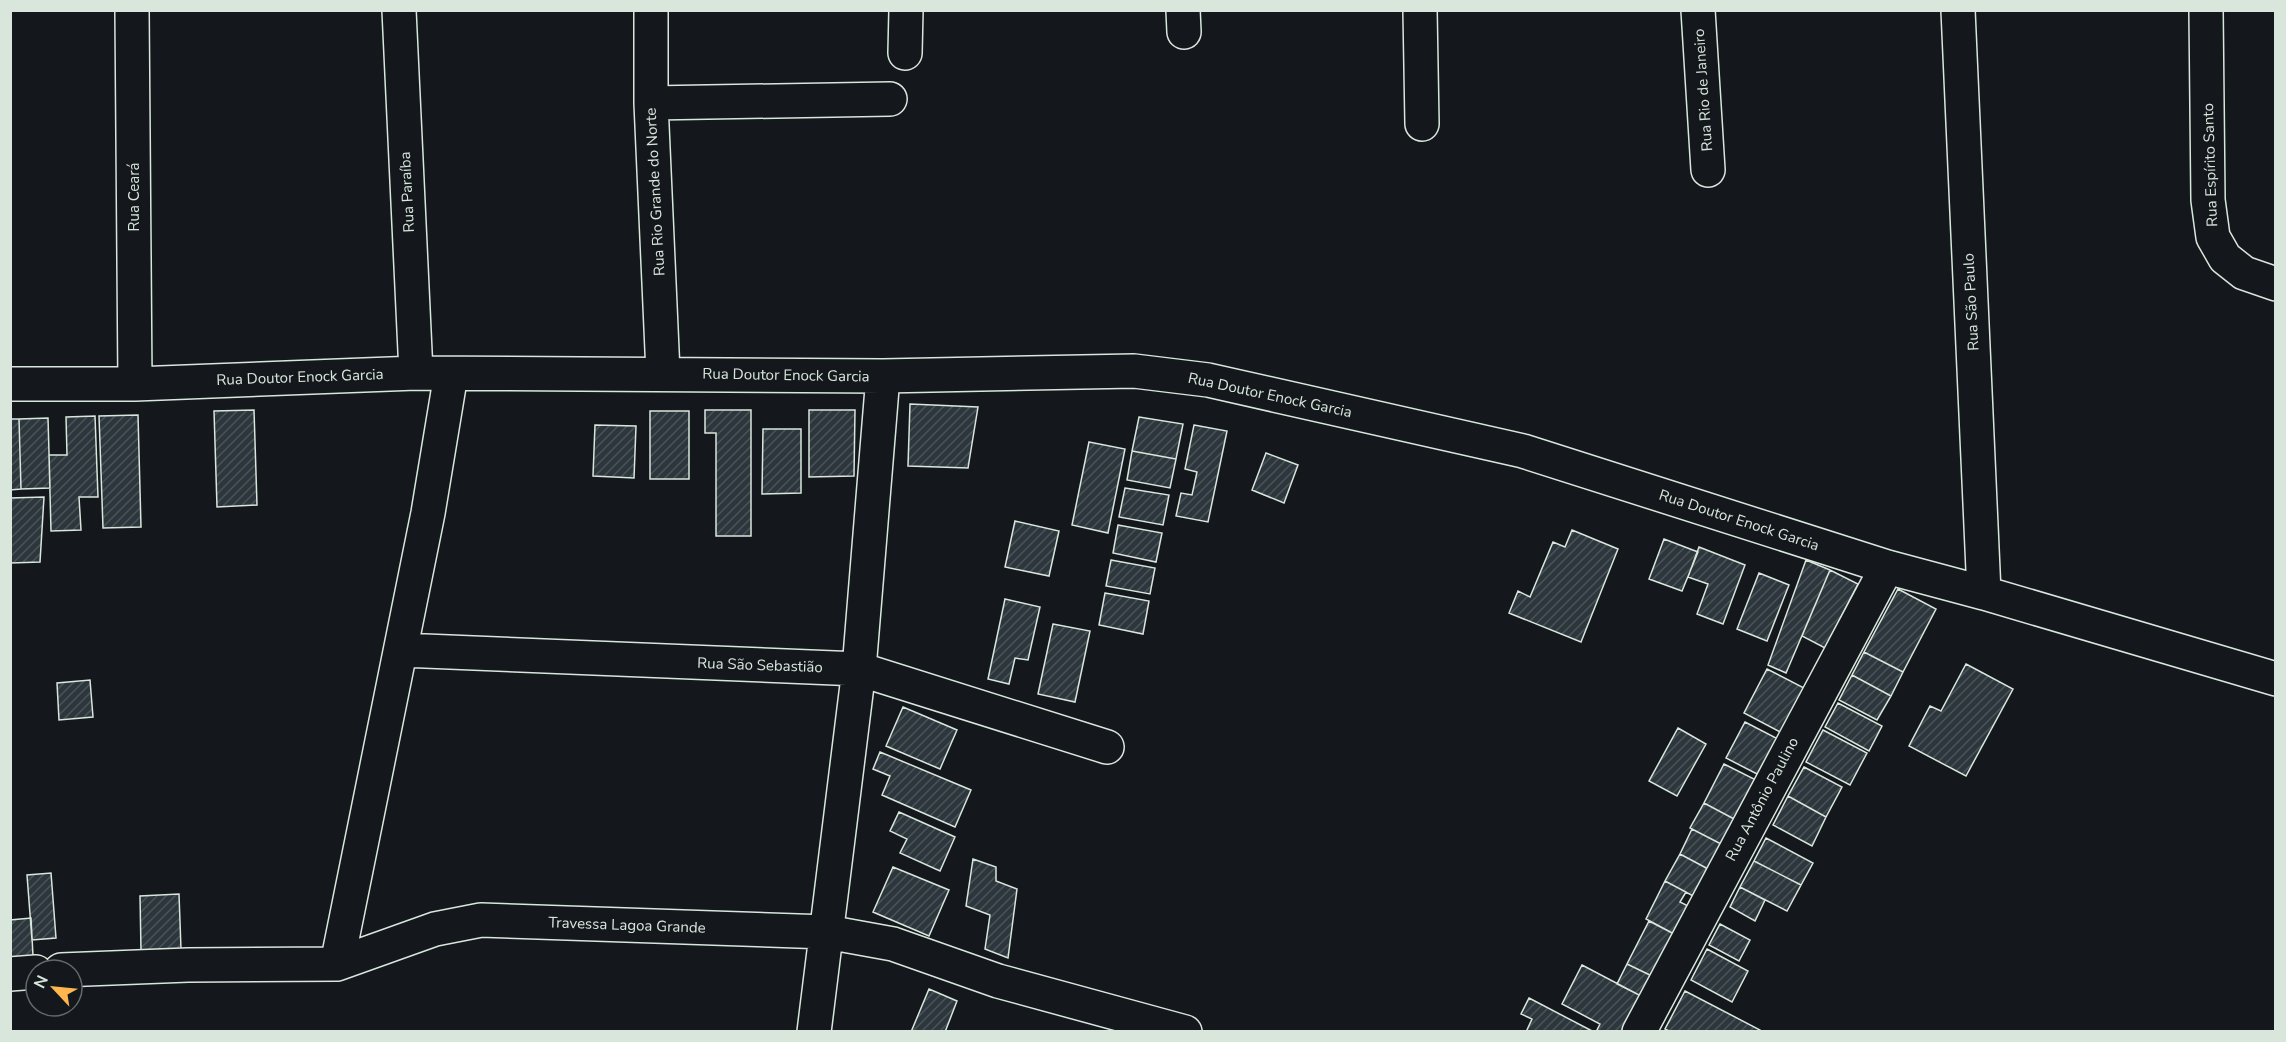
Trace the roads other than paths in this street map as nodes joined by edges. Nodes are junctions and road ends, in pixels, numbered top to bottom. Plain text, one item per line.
1 (132, 10) edge
2 (399, 10) edge
3 (651, 10) edge
4 (906, 10) edge
5 (1420, 10) edge
6 (1698, 10) edge
7 (1958, 10) edge
8 (2206, 10) edge
9 (905, 52) dead end
10 (890, 99) dead end
11 (651, 103) junction
12 (1422, 124) dead end
13 (1708, 170) dead end
14 (2276, 284) edge
15 (416, 373) junction
16 (451, 374) junction
17 (663, 374) junction
18 (883, 376) junction
19 (10, 384) edge
20 (135, 384) junction
21 (1887, 567) junction
22 (1984, 593) junction
23 (401, 650) junction
24 (859, 669) junction
25 (2276, 679) edge
26 (1107, 747) dead end
27 (827, 932) junction
28 (338, 964) junction
29 (84, 969) edge
30 (814, 1032) edge
31 (1185, 1032) edge
32 (1638, 1032) edge

1 - 20 street, Rua Ceará
2 - 15 street, Rua Paraíba
3 - 11 street, Rua Rio Grande do Norte
4 - 9 street
5 - 12 street
6 - 13 street, Rua Rio de Janeiro
7 - 22 street, Rua São Paulo
8 - 14 street, Rua Espírito Santo
10 - 11 street
11 - 17 street, Rua Rio Grande do Norte
15 - 16 street, Rua Doutor Enock Garcia
15 - 20 street, Rua Doutor Enock Garcia
16 - 17 street, Rua Doutor Enock Garcia
16 - 23 street
17 - 18 street, Rua Doutor Enock Garcia
18 - 21 street, Rua Doutor Enock Garcia
18 - 24 street
19 - 20 street, Rua Doutor Enock Garcia
21 - 22 street, Rua Doutor Enock Garcia
21 - 32 street, Rua Antônio Paulino
22 - 25 street, Rua Doutor Enock Garcia
23 - 24 street, Rua São Sebastião
23 - 28 street
24 - 26 street, Rua São Sebastião
24 - 27 street
27 - 28 street, Travessa Lagoa Grande
27 - 30 street
27 - 31 street, Travessa Lagoa Grande
28 - 29 street, Travessa Lagoa Grande

